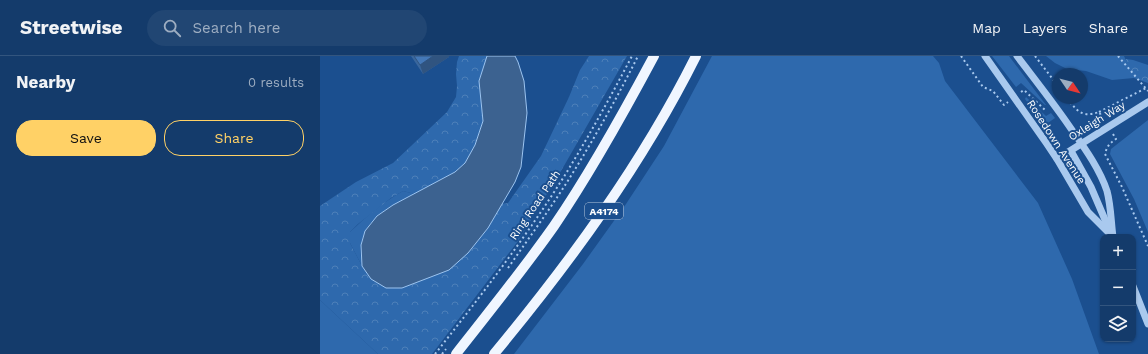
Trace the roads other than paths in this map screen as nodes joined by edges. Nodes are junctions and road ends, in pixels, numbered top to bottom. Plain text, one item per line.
1 (654, 56) edge
2 (696, 56) edge
3 (985, 56) edge
4 (1017, 56) edge
5 (1148, 102) edge
6 (1081, 144) junction
7 (1071, 151) junction
8 (1057, 159) junction
9 (1110, 234) edge
10 (1112, 234) edge
11 (1113, 234) edge
12 (1136, 294) edge
13 (1148, 324) edge
14 (456, 354) edge
15 (494, 354) edge

1 - 14 main road, A4174
2 - 15 main road, A4174
3 - 8 street, Rosedown Avenue
4 - 6 street, Rosedown Avenue
5 - 6 street, Oxleigh Way
6 - 7 street, Oxleigh Way
6 - 11 street, Rosedown Avenue
7 - 8 street, Oxleigh Way
7 - 10 street
8 - 9 street, Rosedown Avenue
12 - 13 street

